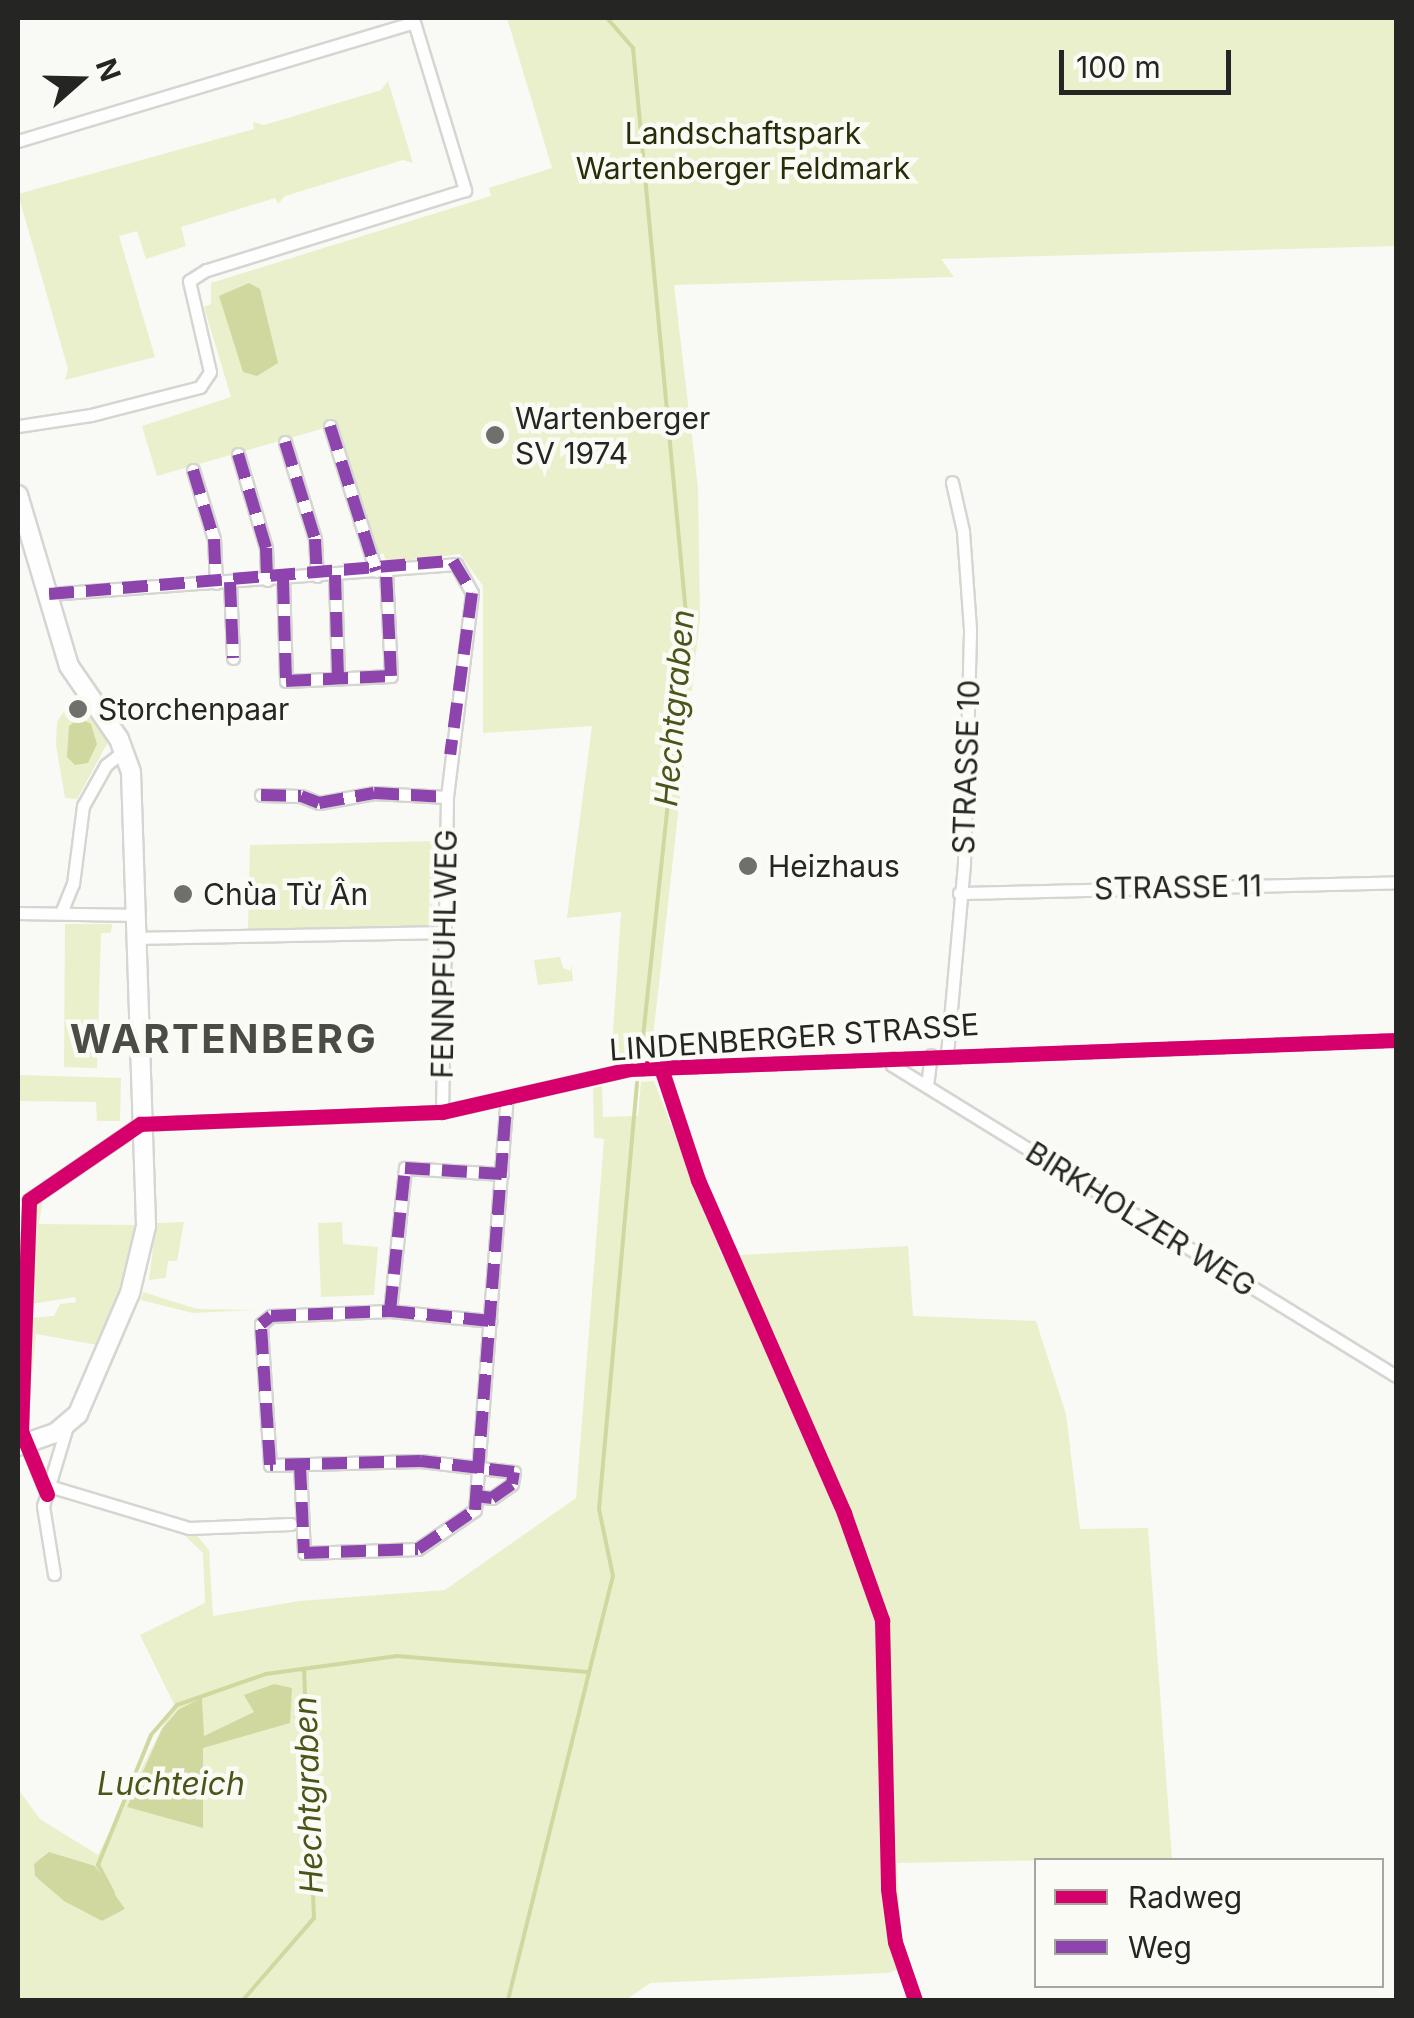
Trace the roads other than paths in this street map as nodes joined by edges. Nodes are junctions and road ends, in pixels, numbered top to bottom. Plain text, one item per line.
1 (18, 142) edge
2 (18, 426) edge
3 (330, 426) dead end
4 (285, 442) dead end
5 (238, 454) dead end
6 (193, 470) dead end
7 (952, 482) dead end
8 (18, 496) edge
9 (381, 570) junction
10 (334, 574) junction
11 (317, 576) junction
12 (282, 579) junction
13 (267, 580) junction
14 (230, 582) junction
15 (216, 583) junction
16 (49, 594) junction
17 (233, 658) dead end
18 (338, 679) junction
19 (124, 750) junction
20 (261, 795) dead end
21 (447, 797) junction
22 (1396, 882) edge
23 (73, 884) junction
24 (959, 893) junction
25 (18, 913) edge
26 (60, 913) junction
27 (88, 914) junction
28 (140, 915) junction
29 (442, 932) junction
30 (139, 938) junction
31 (1396, 1040) edge
32 (947, 1054) junction
33 (931, 1055) junction
34 (892, 1058) junction
35 (927, 1086) junction
36 (507, 1098) junction
37 (442, 1112) junction
38 (140, 1124) junction
39 (502, 1174) junction
40 (390, 1311) junction
41 (490, 1321) junction
42 (1396, 1376) edge
43 (67, 1426) junction
44 (21, 1440) edge
45 (300, 1465) junction
46 (480, 1466) junction
47 (48, 1490) junction
48 (476, 1496) junction
49 (291, 1524) dead end
50 (54, 1574) dead end

1 - 2 street
3 - 9 street
4 - 11 street
5 - 13 street
6 - 15 street
7 - 24 street, STRASSE 10
8 - 16 main road
9 - 10 street, FENNPFUHLWEG
9 - 18 street
9 - 21 street, FENNPFUHLWEG
10 - 11 street, FENNPFUHLWEG
10 - 18 street
11 - 12 street, FENNPFUHLWEG
12 - 13 street, FENNPFUHLWEG
12 - 18 street
13 - 14 street, FENNPFUHLWEG
14 - 15 street, FENNPFUHLWEG
14 - 17 street
15 - 16 street, FENNPFUHLWEG
16 - 19 main road
19 - 23 street
19 - 28 main road
20 - 21 street, FENNPFUHLWEG
21 - 29 street, FENNPFUHLWEG
22 - 24 street, STRASSE 11
23 - 26 street
23 - 27 street
24 - 32 street, STRASSE 10
25 - 26 street
26 - 27 street
27 - 28 street
28 - 30 main road
29 - 30 street
29 - 37 street, FENNPFUHLWEG
30 - 38 main road
31 - 32 street, LINDENBERGER STRASSE
32 - 33 street, LINDENBERGER STRASSE
33 - 34 street, LINDENBERGER STRASSE
33 - 35 street
34 - 35 street, BIRKHOLZER WEG
34 - 36 street, LINDENBERGER STRASSE
35 - 42 street, BIRKHOLZER WEG
36 - 37 street, LINDENBERGER STRASSE
36 - 39 street
37 - 38 street, LINDENBERGER STRASSE
38 - 43 main road
38 - 44 street
39 - 40 street
39 - 41 street
40 - 41 street
40 - 45 street
41 - 46 street
43 - 44 main road
43 - 47 street
44 - 47 street
45 - 46 street
45 - 48 street
46 - 48 street
46 - 48 street
47 - 49 street
47 - 50 street

